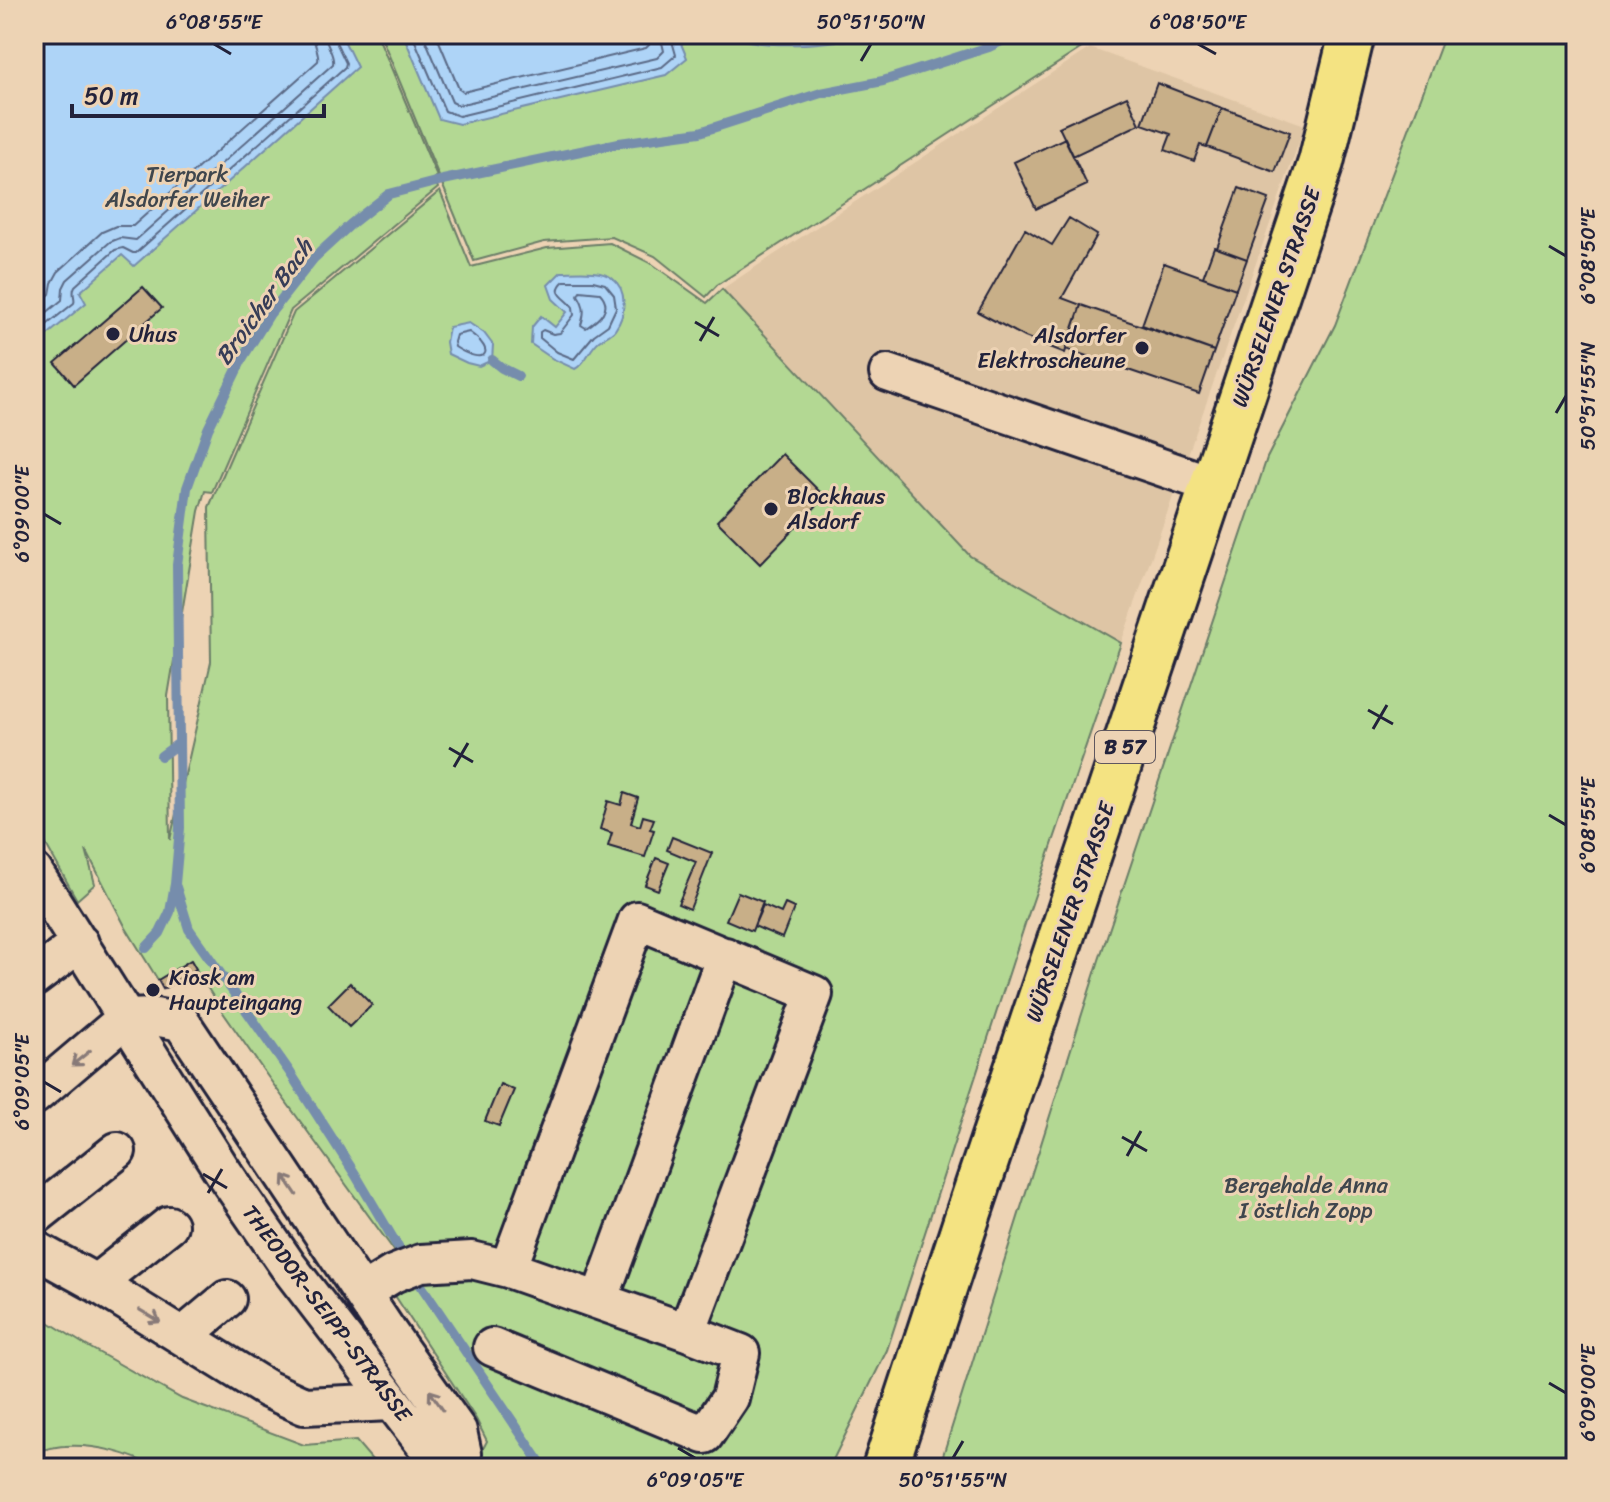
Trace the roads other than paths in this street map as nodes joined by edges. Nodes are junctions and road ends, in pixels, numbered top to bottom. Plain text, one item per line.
1 (1352, 34) edge
2 (888, 373) dead end
3 (1213, 485) junction
4 (34, 872) edge
5 (80, 943) junction
6 (725, 956) junction
7 (34, 978) edge
8 (126, 1018) junction
9 (34, 1096) edge
10 (117, 1151) dead end
11 (34, 1217) edge
12 (169, 1225) dead end
13 (34, 1249) edge
14 (508, 1269) junction
15 (96, 1283) junction
16 (362, 1293) junction
17 (227, 1299) dead end
18 (599, 1301) junction
19 (687, 1332) junction
20 (183, 1336) junction
21 (492, 1347) dead end
22 (392, 1402) junction
23 (885, 1464) edge
24 (443, 1468) edge
25 (454, 1468) edge

1 - 3 main road, WÜRSELENER STRASSE / B 57
2 - 3 street
3 - 23 main road, WÜRSELENER STRASSE / B 57
4 - 5 street, THEODOR-SEIPP-STRASSE
5 - 7 street
5 - 8 street, THEODOR-SEIPP-STRASSE
6 - 14 street
6 - 18 street
6 - 19 street
8 -> 9 street
16 -> 8 street
8 - 22 street, THEODOR-SEIPP-STRASSE
10 - 11 street
12 - 15 street
13 - 15 street
14 - 16 street
14 - 18 street
15 -> 20 street
25 -> 16 street
17 - 20 street
18 - 19 street
19 - 21 street
20 - 22 street
22 - 24 street, THEODOR-SEIPP-STRASSE

